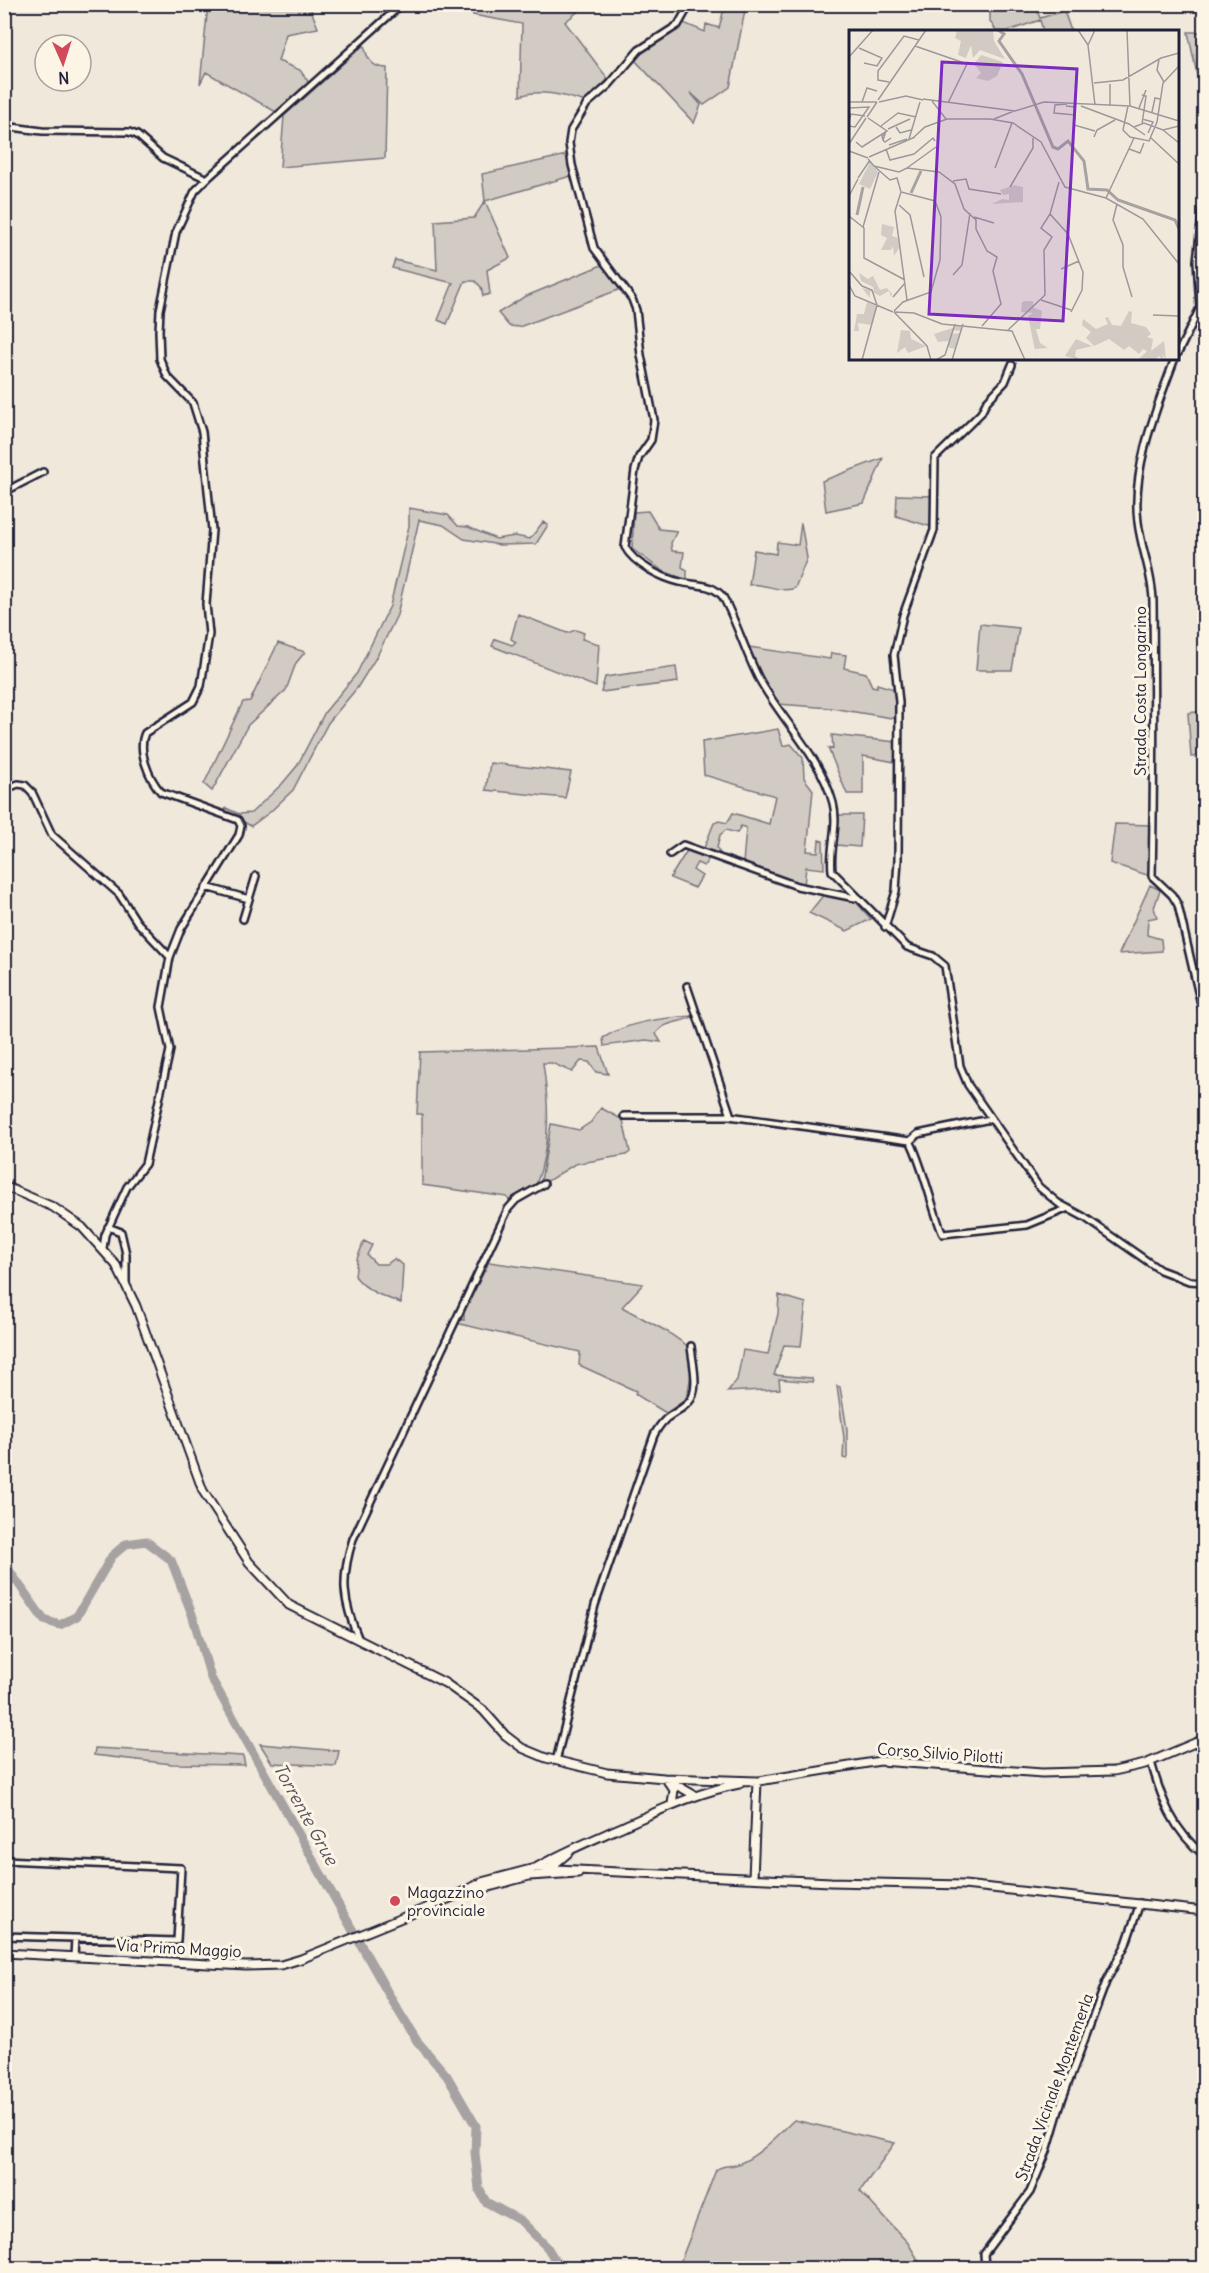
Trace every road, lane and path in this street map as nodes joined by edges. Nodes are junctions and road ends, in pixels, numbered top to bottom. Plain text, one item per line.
1 (402, 4) edge
2 (690, 4) edge
3 (4, 126) edge
4 (207, 179) junction
5 (1204, 197) edge
6 (1179, 351) edge
7 (1174, 360) edge
8 (1012, 365) dead end
9 (43, 472) dead end
10 (4, 492) edge
11 (4, 790) edge
12 (670, 854) dead end
13 (256, 876) dead end
14 (206, 887) junction
15 (856, 898) junction
16 (249, 899) junction
17 (243, 919) dead end
18 (885, 927) junction
19 (170, 957) junction
20 (687, 986) dead end
21 (1204, 1017) edge
22 (624, 1116) dead end
23 (731, 1116) junction
24 (990, 1119) junction
25 (910, 1141) junction
26 (544, 1184) dead end
27 (4, 1186) edge
28 (1066, 1209) junction
29 (108, 1227) junction
30 (103, 1248) junction
31 (126, 1282) junction
32 (1204, 1282) edge
33 (691, 1346) dead end
34 (359, 1640) junction
35 (1204, 1739) edge
36 (556, 1761) junction
37 (1151, 1762) junction
38 (664, 1779) junction
39 (691, 1779) junction
40 (757, 1781) junction
41 (696, 1794) junction
42 (672, 1804) junction
43 (571, 1850) junction
44 (1204, 1855) edge
45 (4, 1860) edge
46 (535, 1868) junction
47 (551, 1868) junction
48 (572, 1869) junction
49 (619, 1872) junction
50 (529, 1876) junction
51 (753, 1878) junction
52 (453, 1898) junction
53 (1140, 1903) junction
54 (1204, 1911) edge
55 (4, 1936) edge
56 (75, 1938) junction
57 (4, 1953) edge
58 (74, 1957) junction
59 (990, 2268) edge

1 - 4 street
2 - 15 street
3 - 4 street
4 - 14 street
5 - 6 street
7 - 21 street, Strada Costa Longarino
8 - 18 street
9 - 10 street
11 - 19 street
12 - 15 street
13 - 16 street
14 - 16 street
14 - 19 street
15 - 18 street
16 - 17 street
18 - 24 street
19 - 29 street
20 - 23 street
22 - 23 street
23 - 25 street
24 - 25 street
24 - 28 street
25 - 28 street
26 - 34 street
27 - 30 main road
28 - 32 street
29 - 30 street
29 - 31 street
30 - 31 main road
31 - 34 main road
33 - 36 street
34 - 36 main road
35 - 37 main road, Corso Silvio Pilotti
36 - 38 main road
37 - 40 main road, Corso Silvio Pilotti
37 - 44 street
38 - 39 main road
38 - 41 main road
38 - 42 main road
39 - 40 main road
39 - 41 main road
40 - 41 main road, Corso Silvio Pilotti
40 - 51 main road
41 - 42 main road, Corso Silvio Pilotti
42 - 43 main road, Corso Silvio Pilotti
43 - 46 main road, Corso Silvio Pilotti
43 - 47 main road, Corso Silvio Pilotti
43 - 48 main road
45 - 56 street
46 - 47 main road
46 - 52 main road
47 - 48 main road
47 - 50 main road, Corso Silvio Pilotti
48 - 49 main road
49 - 50 main road
49 - 51 main road
50 - 52 main road
51 - 53 main road
52 - 58 main road, Via Primo Maggio
53 - 54 main road
53 - 59 street, Strada Vicinale Montemerla
55 - 56 street
56 - 58 street
57 - 58 main road, Via Primo Maggio

